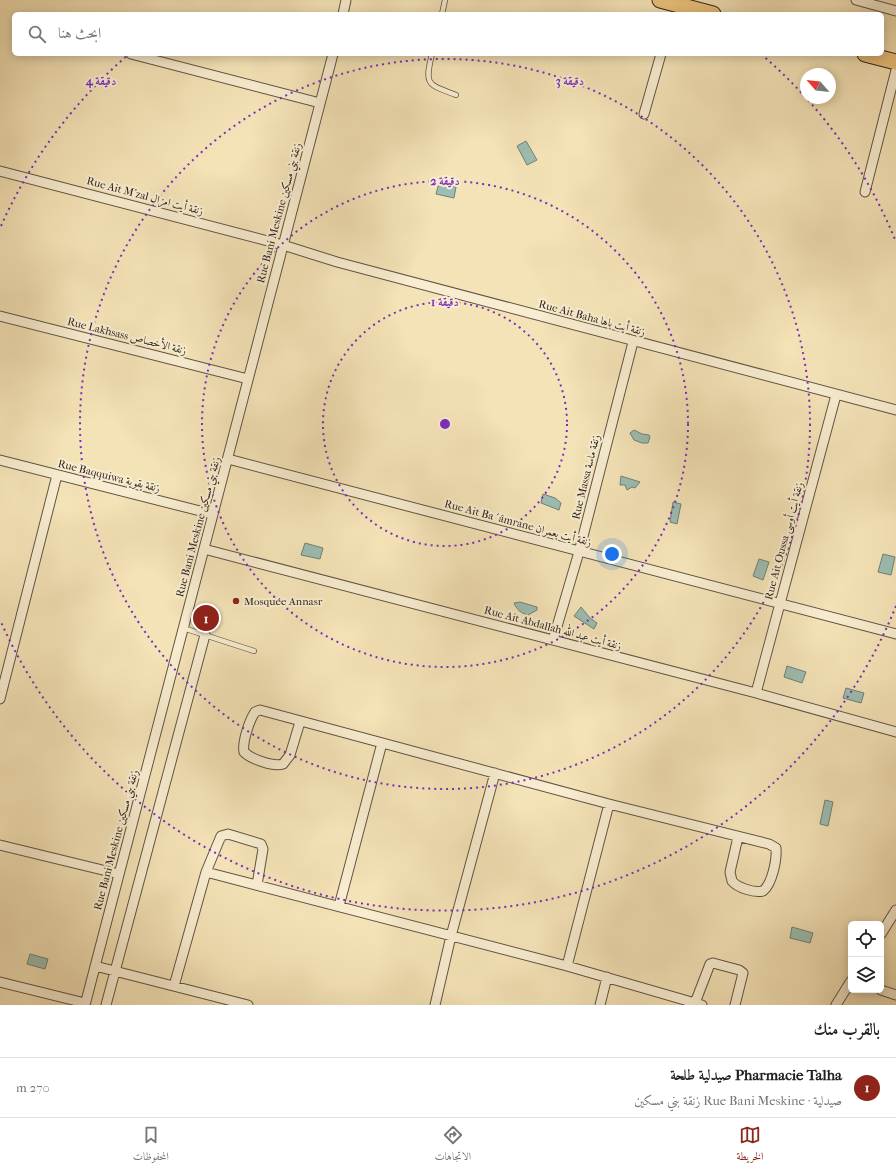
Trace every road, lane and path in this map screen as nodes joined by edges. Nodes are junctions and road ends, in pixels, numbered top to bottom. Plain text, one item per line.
1 (346, 0) edge
2 (445, 0) edge
3 (856, 0) edge
4 (667, 4) edge
5 (896, 11) edge
6 (343, 12) edge
7 (442, 12) edge
8 (704, 12) edge
9 (139, 56) edge
10 (332, 56) edge
11 (431, 56) edge
12 (660, 56) edge
13 (873, 56) edge
14 (896, 62) edge
15 (896, 70) edge
16 (456, 95) dead end
17 (320, 103) junction
18 (644, 114) dead end
19 (0, 171) edge
20 (865, 192) dead end
21 (283, 245) junction
22 (0, 316) edge
23 (633, 342) junction
24 (248, 379) junction
25 (836, 395) junction
26 (896, 410) edge
27 (228, 459) junction
28 (0, 460) edge
29 (57, 475) junction
30 (212, 514) junction
31 (204, 549) junction
32 (579, 552) junction
33 (780, 603) junction
34 (183, 628) junction
35 (896, 634) edge
36 (205, 635) junction
37 (553, 640) junction
38 (254, 651) dead end
39 (756, 693) junction
40 (0, 699) edge
41 (300, 722) junction
42 (896, 732) edge
43 (382, 743) junction
44 (495, 773) junction
45 (610, 804) junction
46 (738, 837) junction
47 (0, 844) edge
48 (206, 872) junction
49 (119, 874) junction
50 (257, 885) junction
51 (339, 906) junction
52 (896, 910) edge
53 (884, 929) edge
54 (451, 936) junction
55 (95, 966) junction
56 (568, 966) junction
57 (114, 971) junction
58 (607, 977) junction
59 (0, 982) edge
60 (174, 986) junction
61 (848, 986) edge
62 (884, 991) edge
63 (896, 995) edge
64 (85, 1004) edge
65 (698, 1004) edge
66 (106, 1005) edge
67 (248, 1005) edge
68 (435, 1005) edge
69 (600, 1005) edge
70 (735, 1005) edge
71 (836, 1005) edge

1 - 6 street
2 - 7 lane
3 - 5 street
4 - 8 main road
9 - 17 street
10 - 17 street, Rue Bani Meskine زنقة بني مسكين
11 - 16 lane
12 - 18 street
13 - 14 main road
15 - 20 street
17 - 21 street, Rue Bani Meskine زنقة بني مسكين
19 - 21 street, Rue Ait M'zal زنقة أيت امزال
21 - 23 street, Rue Ait Baha زنقة أيت باها
21 - 24 street, Rue Bani Meskine زنقة بني مسكين
22 - 24 street, Rue Lakhsass زنقة الأخصاص
23 - 25 street, Rue Ait Baha زنقة أيت باها
23 - 32 street, Rue Massa زنقة ماسة
24 - 27 street, Rue Bani Meskine زنقة بني مسكين
25 - 26 street, Rue Ait Baha زنقة أيت باها
25 - 33 street, Rue Ait Oussa زنقة أيت أوسى
27 - 30 street, Rue Bani Meskine زنقة بني مسكين
27 - 32 street, Rue Ait Ba´âmrane زنقة أيت بعمران
28 - 29 street, Rue Baqquiwa زنقة بقوية
29 - 30 street, Rue Baqquiwa زنقة بقوية
29 - 40 street
30 - 31 street, Rue Bani Meskine زنقة بني مسكين
31 - 34 street, Rue Bani Meskine زنقة بني مسكين
31 - 37 street, Rue Ait Abdallah زنقة أيت عبد الله
32 - 33 street, Rue Ait Ba´âmrane زنقة أيت بعمران
32 - 37 street, Rue Massa زنقة ماسة
33 - 35 street, Rue Ait Ba´âmrane زنقة أيت بعمران
33 - 39 street, Rue Ait Oussa زنقة أيت أوسى
34 - 36 lane
34 - 49 street, Rue Bani Meskine زنقة بني مسكين
36 - 38 lane
36 - 57 street
37 - 39 street, Rue Ait Abdallah زنقة أيت عبد الله
39 - 42 street, Rue Ait Abdallah زنقة أيت عبد الله
41 - 41 street
41 - 43 street
43 - 44 street
43 - 51 street
44 - 45 street
44 - 54 street
45 - 46 street
45 - 56 street
46 - 46 street
47 - 49 street
48 - 50 street
48 - 50 street
48 - 60 street
49 - 55 street, Rue Bani Meskine زنقة بني مسكين
50 - 51 street
51 - 54 street
52 - 53 street
54 - 56 street
54 - 68 street
55 - 57 street
55 - 64 street, Rue Bani Meskine زنقة بني مسكين
56 - 58 street
57 - 60 street
57 - 66 street
58 - 65 street
58 - 69 street
59 - 64 street
60 - 67 street
61 - 71 street
62 - 63 street
65 - 70 street

